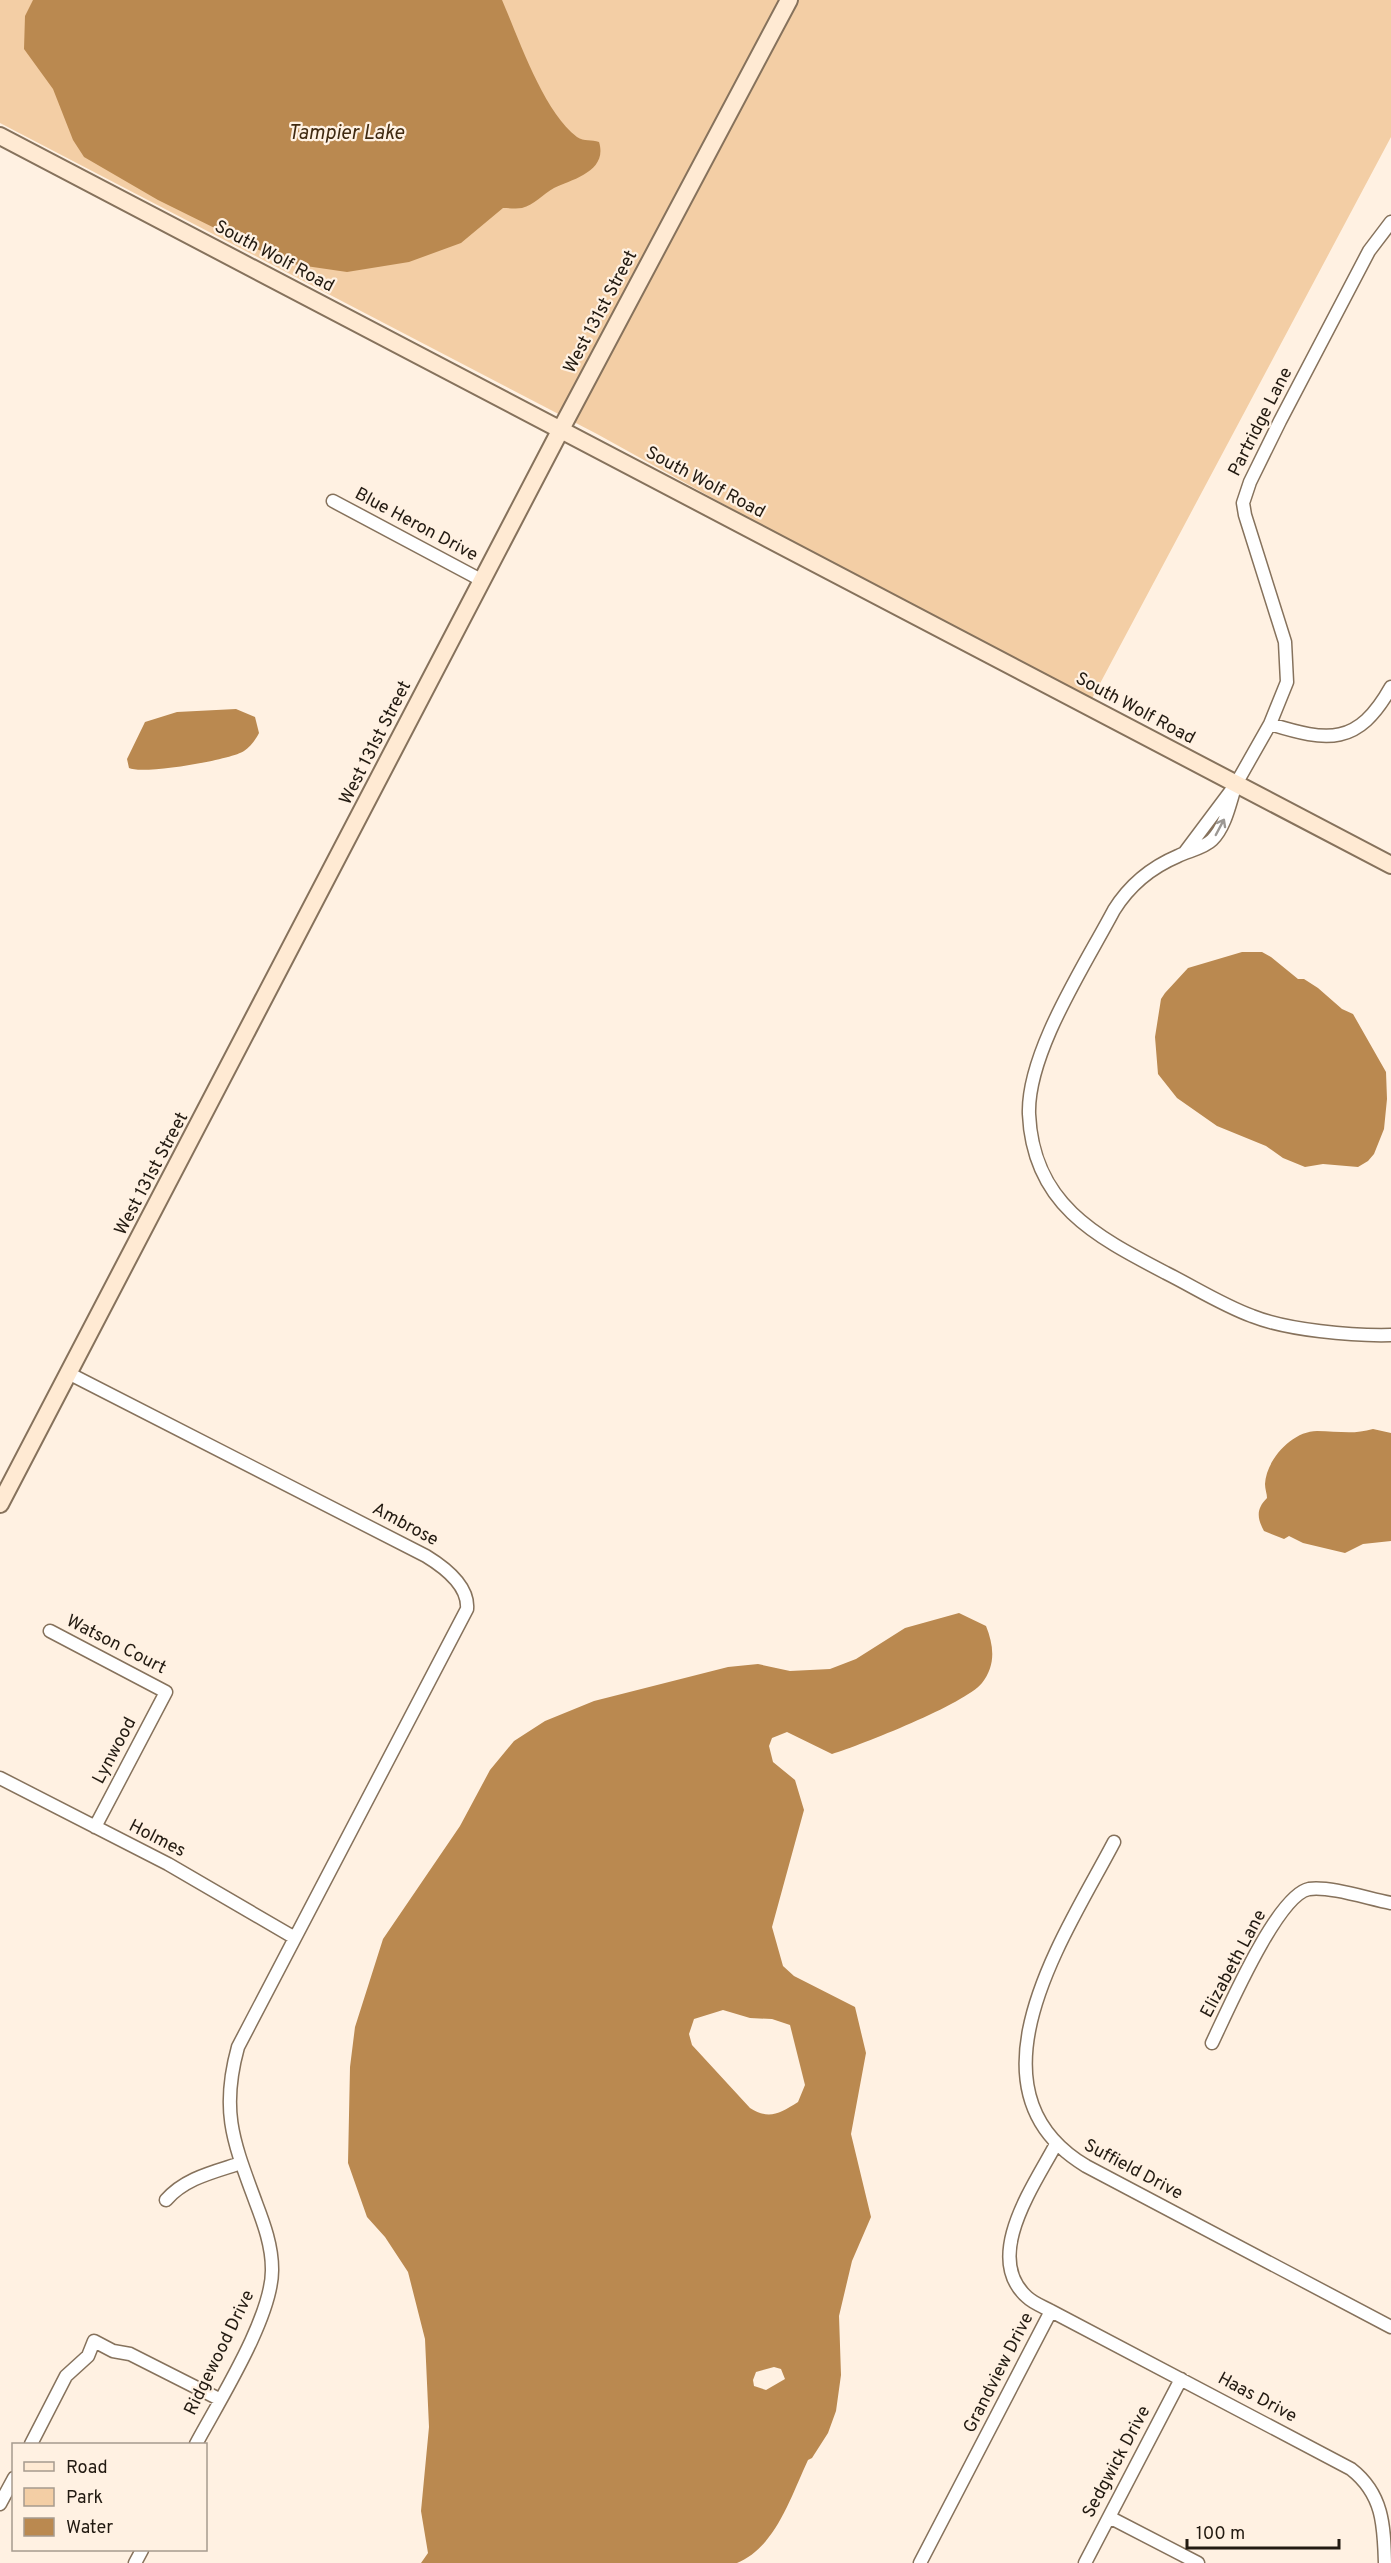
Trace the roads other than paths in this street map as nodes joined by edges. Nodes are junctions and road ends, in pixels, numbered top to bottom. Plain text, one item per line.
1 (789, 0) edge
2 (0, 136) edge
3 (1391, 222) edge
4 (561, 429) junction
5 (333, 501) dead end
6 (483, 581) junction
7 (1391, 687) edge
8 (1269, 724) junction
9 (1236, 784) junction
10 (1391, 865) edge
11 (1391, 1335) edge
12 (70, 1374) junction
13 (0, 1504) edge
14 (50, 1631) dead end
15 (166, 1692) joint
16 (0, 1778) edge
17 (95, 1827) junction
18 (1114, 1842) dead end
19 (1391, 1903) edge
20 (295, 1938) junction
21 (1212, 2043) dead end
22 (1056, 2144) junction
23 (241, 2163) junction
24 (166, 2200) dead end
25 (1051, 2311) junction
26 (1391, 2327) edge
27 (1181, 2379) junction
28 (219, 2399) junction
29 (32, 2443) edge
30 (197, 2443) edge
31 (12, 2482) edge
32 (0, 2504) edge
33 (1109, 2517) junction
34 (920, 2563) edge
35 (1085, 2563) edge
36 (1197, 2563) edge
37 (1385, 2563) edge

1 - 4 street, West 131st Street
2 - 4 street, South Wolf Road
3 - 8 street, Partridge Lane
4 - 6 street, West 131st Street
4 - 9 street, South Wolf Road
5 - 6 street, Blue Heron Drive
6 - 12 street, West 131st Street
7 - 8 street
8 - 9 street, Partridge Lane
9 - 10 street, South Wolf Road
9 - 11 street, Partridge Lane
12 - 13 street, West 131st Street
12 - 20 street, Ambrose
14 - 15 street, Watson Court
15 - 17 street, Lynwood
16 - 17 street, Holmes
17 - 20 street, Holmes
18 - 22 street, Suffield Drive
19 - 21 street, Elizabeth Lane
20 - 23 street, Ridgewood Drive
22 - 25 street, Grandview Drive
22 - 26 street, Suffield Drive
23 - 24 street
23 - 28 street, Ridgewood Drive
25 - 27 street, Haas Drive
25 - 34 street, Grandview Drive
27 - 33 street, Sedgwick Drive
27 - 37 street, Haas Drive
28 - 29 street
28 - 30 street, Ridgewood Drive
31 - 32 street
33 - 35 street, Sedgwick Drive
33 - 36 street

